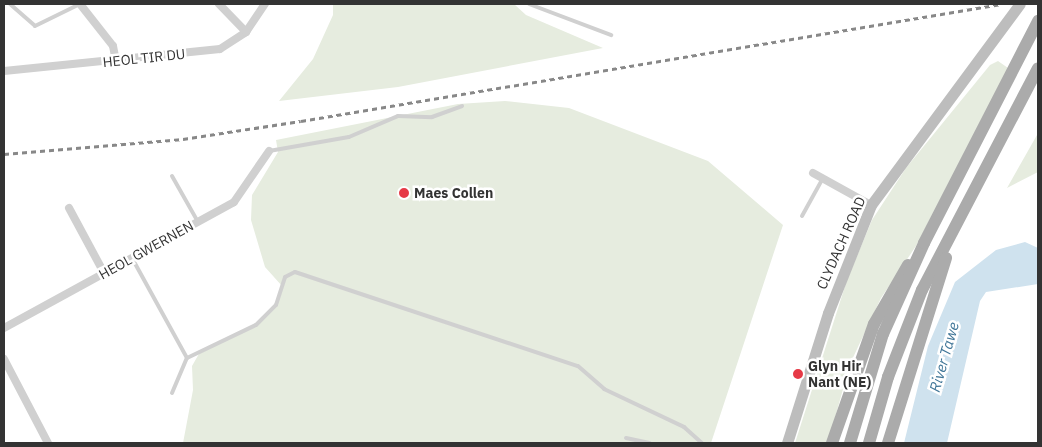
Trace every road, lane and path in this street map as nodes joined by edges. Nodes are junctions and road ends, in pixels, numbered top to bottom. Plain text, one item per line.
1 (10, 4) edge
2 (80, 4) edge
3 (219, 4) edge
4 (265, 4) edge
5 (1020, 4) edge
6 (532, 5) edge
7 (1038, 20) edge
8 (246, 32) junction
9 (611, 36) dead end
10 (116, 61) junction
11 (1038, 68) edge
12 (4, 71) edge
13 (462, 106) dead end
14 (269, 151) joint
15 (813, 173) dead end
16 (172, 176) dead end
17 (823, 178) junction
18 (872, 205) junction
19 (69, 208) dead end
20 (802, 216) dead end
21 (960, 216) junction
22 (198, 222) junction
23 (924, 243) junction
24 (132, 258) junction
25 (104, 273) junction
26 (4, 328) edge
27 (187, 358) junction
28 (4, 359) edge
29 (172, 393) dead end
30 (626, 438) dead end
31 (48, 443) edge
32 (649, 443) edge
33 (702, 443) edge
34 (787, 443) edge
35 (832, 443) edge
36 (850, 443) edge
37 (869, 443) edge
38 (888, 443) edge

1 - 2 lane
2 - 10 street
3 - 8 street
4 - 8 street, HEOL TIR DU
5 - 18 main road, CLYDACH ROAD
6 - 9 lane
7 - 23 main road
8 - 10 street, HEOL TIR DU
10 - 12 street, HEOL TIR DU
11 - 21 main road
13 - 14 lane
14 - 22 street, HEOL GWERNEN
15 - 17 street
16 - 22 lane
17 - 18 street
17 - 20 lane
18 - 34 main road, CLYDACH ROAD
19 - 25 street
21 - 37 main road
21 - 38 main road
22 - 24 street, HEOL GWERNEN
23 - 35 main road
23 - 36 main road
24 - 25 street, HEOL GWERNEN
24 - 27 lane
25 - 26 street, HEOL GWERNEN
27 - 29 lane
27 - 33 lane
28 - 31 street
30 - 32 lane

